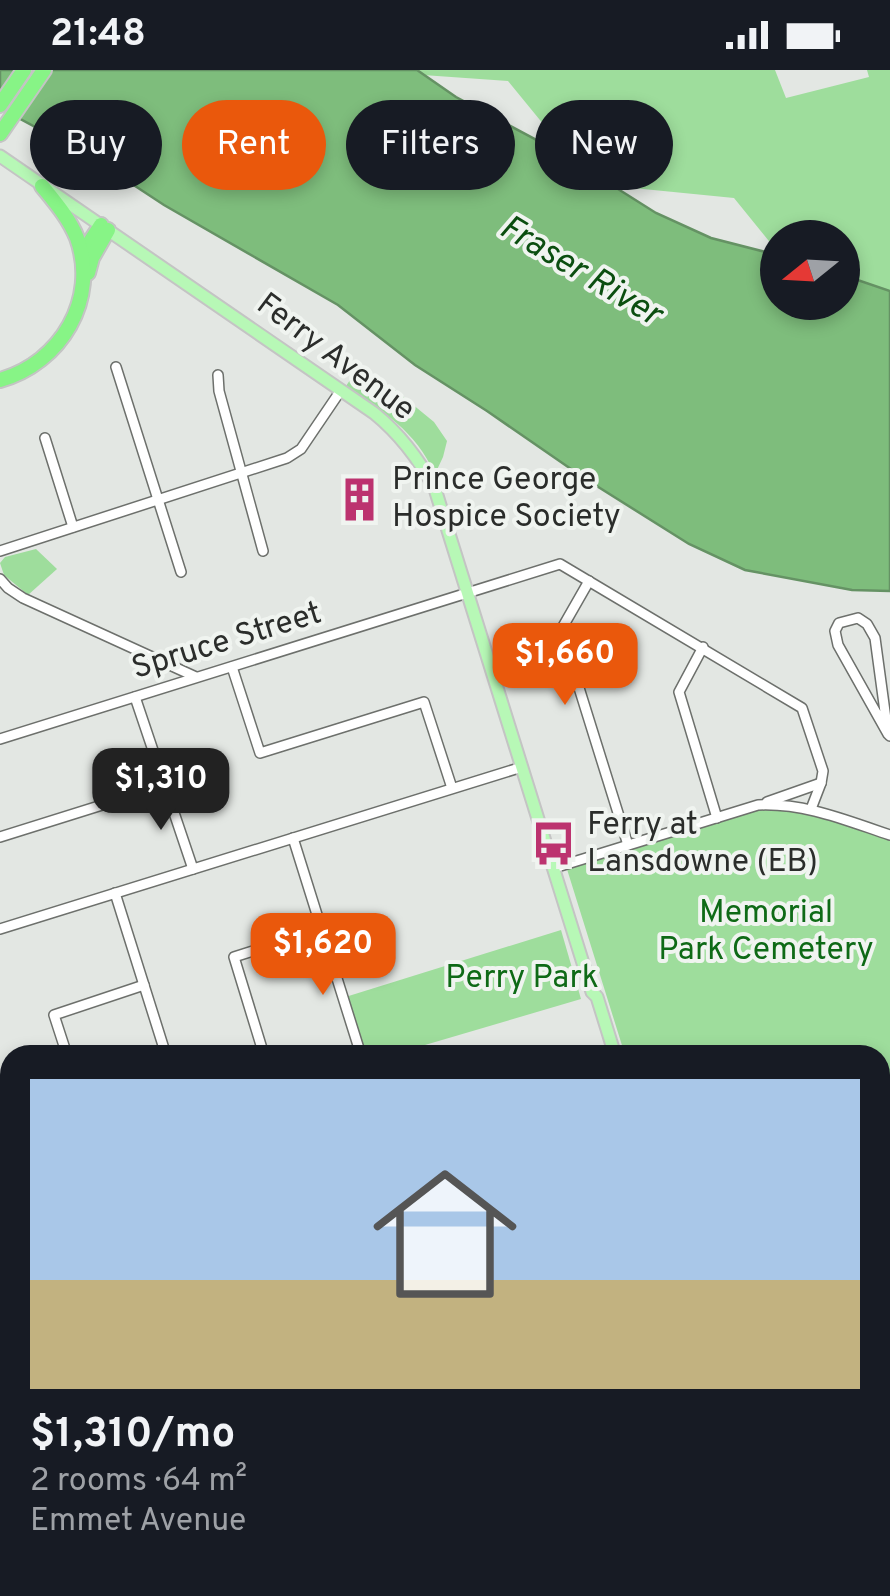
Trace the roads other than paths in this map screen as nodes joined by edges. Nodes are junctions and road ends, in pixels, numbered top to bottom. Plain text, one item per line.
1 (24, 70) edge
2 (44, 70) edge
3 (0, 105) edge
4 (0, 134) edge
5 (0, 156) edge
6 (30, 177) edge
7 (45, 190) edge
8 (48, 190) edge
9 (104, 228) junction
10 (82, 254) junction
11 (116, 367) dead end
12 (218, 375) dead end
13 (0, 384) edge
14 (341, 390) junction
15 (46, 438) dead end
16 (243, 472) junction
17 (159, 500) junction
18 (73, 527) junction
19 (0, 551) edge
20 (263, 551) dead end
21 (181, 572) dead end
22 (0, 579) edge
23 (590, 581) junction
24 (468, 594) junction
25 (703, 648) junction
26 (232, 667) junction
27 (196, 677) junction
28 (136, 697) junction
29 (889, 735) edge
30 (0, 740) edge
31 (522, 766) junction
32 (821, 782) junction
33 (166, 785) junction
34 (452, 788) junction
35 (758, 805) junction
36 (811, 809) junction
37 (717, 818) junction
38 (890, 835) edge
39 (0, 838) edge
40 (293, 838) junction
41 (628, 845) junction
42 (554, 868) junction
43 (193, 869) junction
44 (115, 893) junction
45 (0, 929) edge
46 (322, 929) junction
47 (144, 984) junction
48 (64, 1045) edge
49 (163, 1045) edge
50 (261, 1045) edge
51 (358, 1045) edge
52 (607, 1045) edge

1 - 3 highway
2 - 4 highway
5 - 6 main road, Ferry Avenue
7 - 10 highway
8 - 9 main road, Ferry Avenue
9 - 10 highway
9 - 13 highway
9 - 14 main road, Ferry Avenue
10 - 13 highway
11 - 17 street
12 - 16 street
14 - 16 street
14 - 24 main road, Ferry Avenue
15 - 18 street
16 - 17 street
16 - 20 street
17 - 18 street
17 - 21 street
18 - 19 street
22 - 27 street
23 - 24 street, Spruce Street
23 - 25 street, Spruce Street
23 - 41 street
24 - 26 street, Spruce Street
24 - 31 main road, Ferry Avenue
25 - 32 street, Spruce Street
25 - 37 street
26 - 27 street, Spruce Street
26 - 34 street
27 - 28 street, Spruce Street
28 - 30 street, Spruce Street
28 - 33 street
29 - 29 street
31 - 34 street
31 - 42 main road, Ferry Avenue
32 - 35 street
32 - 36 street
33 - 39 street
33 - 43 street
34 - 40 street
35 - 36 street
35 - 37 street
36 - 38 street
37 - 41 street
40 - 43 street
40 - 46 street
41 - 42 street
42 - 52 main road, Ferry Avenue
43 - 44 street
44 - 45 street
44 - 47 street
46 - 50 street
46 - 51 street
47 - 48 street
47 - 49 street

